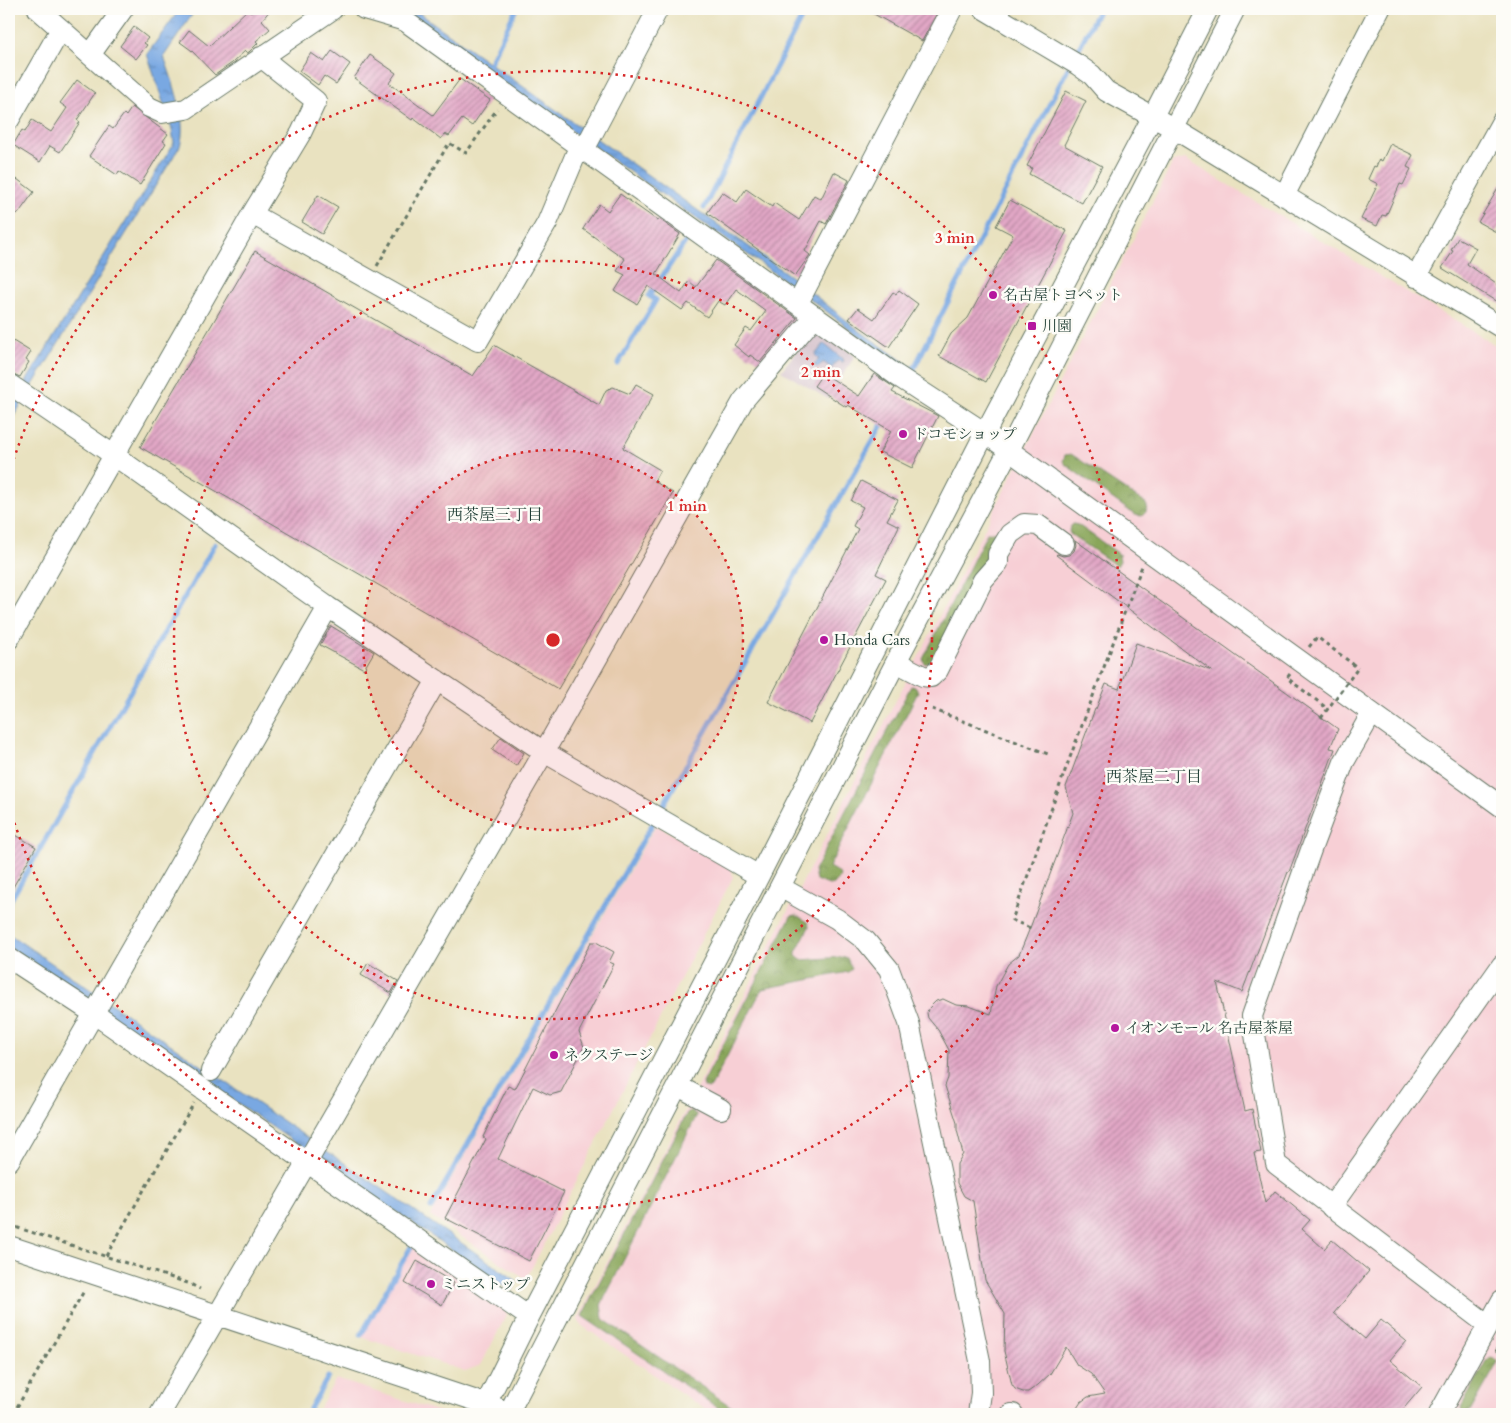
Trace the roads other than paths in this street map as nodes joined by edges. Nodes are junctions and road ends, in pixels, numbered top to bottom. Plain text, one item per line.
1 (38, 9) edge
2 (123, 9) edge
3 (333, 9) edge
4 (364, 9) edge
5 (658, 9) edge
6 (952, 9) edge
7 (984, 9) edge
8 (1208, 9) edge
9 (1234, 9) edge
10 (1380, 9) edge
11 (61, 29) junction
12 (90, 55) junction
13 (261, 57) junction
14 (1152, 118) junction
15 (9, 120) edge
16 (1502, 121) edge
17 (1173, 128) junction
18 (586, 144) junction
19 (1284, 196) junction
20 (252, 214) junction
21 (1416, 277) junction
22 (802, 295) junction
23 (815, 316) junction
24 (1502, 328) edge
25 (11, 385) edge
26 (985, 433) junction
27 (1009, 450) junction
28 (114, 456) junction
29 (1064, 544) dead end
30 (328, 607) junction
31 (9, 639) edge
32 (896, 662) junction
33 (437, 680) junction
34 (1372, 713) junction
35 (544, 752) junction
36 (1502, 807) edge
37 (759, 876) junction
38 (780, 887) junction
39 (9, 958) edge
40 (1502, 965) edge
41 (97, 1006) junction
42 (211, 1071) dead end
43 (678, 1086) junction
44 (721, 1109) dead end
45 (312, 1154) junction
46 (9, 1161) edge
47 (1331, 1207) junction
48 (9, 1246) edge
49 (1502, 1300) edge
50 (221, 1308) junction
51 (529, 1317) junction
52 (1488, 1325) junction
53 (483, 1409) edge
54 (511, 1413) edge
55 (160, 1414) edge
56 (978, 1414) edge
57 (1440, 1414) edge

1 - 11 street
2 - 12 street
3 - 13 street
4 - 18 street
5 - 18 street
6 - 22 street
7 - 14 street
8 - 14 street
9 - 17 street
10 - 19 street
11 - 12 street
11 - 15 street
12 - 13 street
13 - 20 street
14 - 17 street
14 - 26 street
16 - 21 street
17 - 19 street
17 - 27 street
18 - 20 street
18 - 22 street
19 - 21 street
20 - 28 street
21 - 24 street
22 - 23 street
23 - 26 street
23 - 35 street
25 - 28 street
26 - 27 street
26 - 37 street
27 - 32 street
27 - 34 street
28 - 30 street
28 - 31 street
29 - 32 street
30 - 33 street
30 - 41 street
32 - 38 street
33 - 35 street
33 - 42 street
34 - 36 street
34 - 47 street
35 - 37 street
35 - 45 street
37 - 51 street
38 - 43 street
38 - 56 street
39 - 41 street
40 - 47 street
41 - 45 street
41 - 46 street
43 - 44 street
43 - 54 street
45 - 50 street
45 - 51 street
47 - 52 street
48 - 50 street
49 - 52 street
50 - 53 street
50 - 55 street
51 - 53 street
52 - 57 street
53 - 54 street

